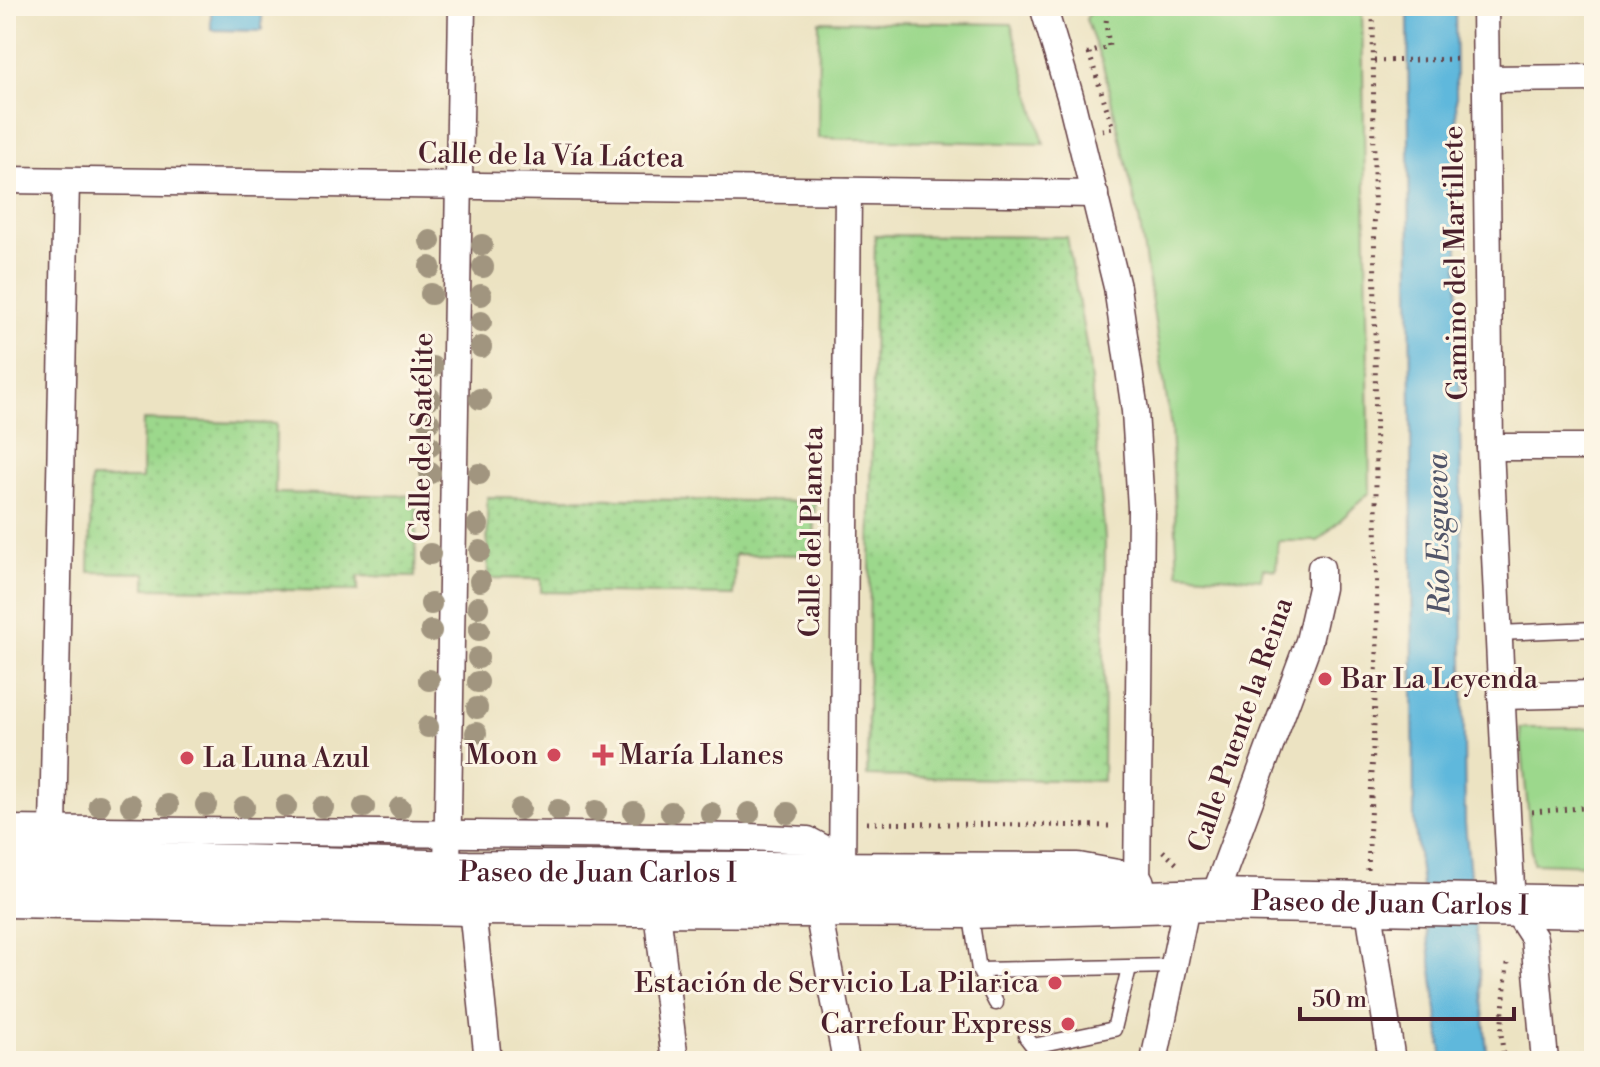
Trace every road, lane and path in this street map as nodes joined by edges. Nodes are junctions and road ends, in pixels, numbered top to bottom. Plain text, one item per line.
1 (462, 6) edge
2 (1043, 6) edge
3 (1108, 6) edge
4 (1372, 6) edge
5 (1485, 6) edge
6 (1109, 47) dead end
7 (1374, 61) junction
8 (1486, 69) junction
9 (1594, 78) edge
10 (6, 180) edge
11 (66, 182) junction
12 (460, 187) junction
13 (848, 191) junction
14 (1095, 194) junction
15 (1490, 447) junction
16 (1594, 447) edge
17 (1321, 568) dead end
18 (1594, 629) edge
19 (1498, 633) junction
20 (1594, 694) edge
21 (1501, 696) junction
22 (1594, 807) edge
23 (1507, 814) junction
24 (6, 829) edge
25 (53, 830) junction
26 (1159, 838) dead end
27 (6, 860) edge
28 (458, 869) junction
29 (1137, 885) junction
30 (829, 890) junction
31 (1194, 890) junction
32 (6, 896) edge
33 (656, 903) junction
34 (1368, 903) junction
35 (1504, 904) junction
36 (970, 907) junction
37 (1594, 907) edge
38 (1507, 961) dead end
39 (1174, 966) junction
40 (1129, 968) junction
41 (979, 970) junction
42 (996, 1003) dead end
43 (1026, 1037) dead end
44 (488, 1061) edge
45 (675, 1061) edge
46 (846, 1061) edge
47 (1154, 1061) edge
48 (1392, 1061) edge
49 (1504, 1061) edge
50 (1545, 1061) edge

1 - 12 street, Calle del Satélite
2 - 14 street
3 - 6 path
4 - 7 path
5 - 8 street, Camino del Martillete
7 - 8 path
7 - 34 path
8 - 9 street
8 - 15 street, Camino del Martillete
10 - 11 street, Calle de la Vía Láctea
11 - 12 street, Calle de la Vía Láctea
11 - 25 street
12 - 13 street, Calle de la Vía Láctea
12 - 28 street, Calle del Satélite
13 - 14 street, Calle de la Vía Láctea
13 - 30 street, Calle del Planeta
14 - 29 street
15 - 16 street
15 - 19 street, Camino del Martillete
17 - 31 street, Calle Puente la Reina
18 - 19 lane
19 - 21 street, Camino del Martillete
20 - 21 street
21 - 23 street, Camino del Martillete
22 - 23 path
23 - 35 street, Camino del Martillete
24 - 25 street
25 - 28 street
26 - 31 path
27 - 28 main road, Paseo de Juan Carlos I
28 - 30 main road, Paseo de Juan Carlos I
28 - 32 main road, Paseo de Juan Carlos I
28 - 33 main road, Paseo de Juan Carlos I
28 - 44 street, Calle del Satélite
29 - 30 main road, Paseo de Juan Carlos I
29 - 31 main road, Paseo de Juan Carlos I
30 - 33 main road, Paseo de Juan Carlos I
30 - 36 main road, Paseo de Juan Carlos I
30 - 46 street, Calle del Planeta
31 - 34 main road, Paseo de Juan Carlos I
31 - 36 main road, Paseo de Juan Carlos I
31 - 39 street, Calle Puente la Reina
33 - 45 street
34 - 35 main road, Paseo de Juan Carlos I
34 - 48 street
35 - 37 main road, Paseo de Juan Carlos I
35 - 50 street
36 - 41 lane
38 - 49 path
39 - 40 lane
39 - 47 street, Calle Puente la Reina
40 - 41 lane
40 - 43 lane
41 - 42 lane

